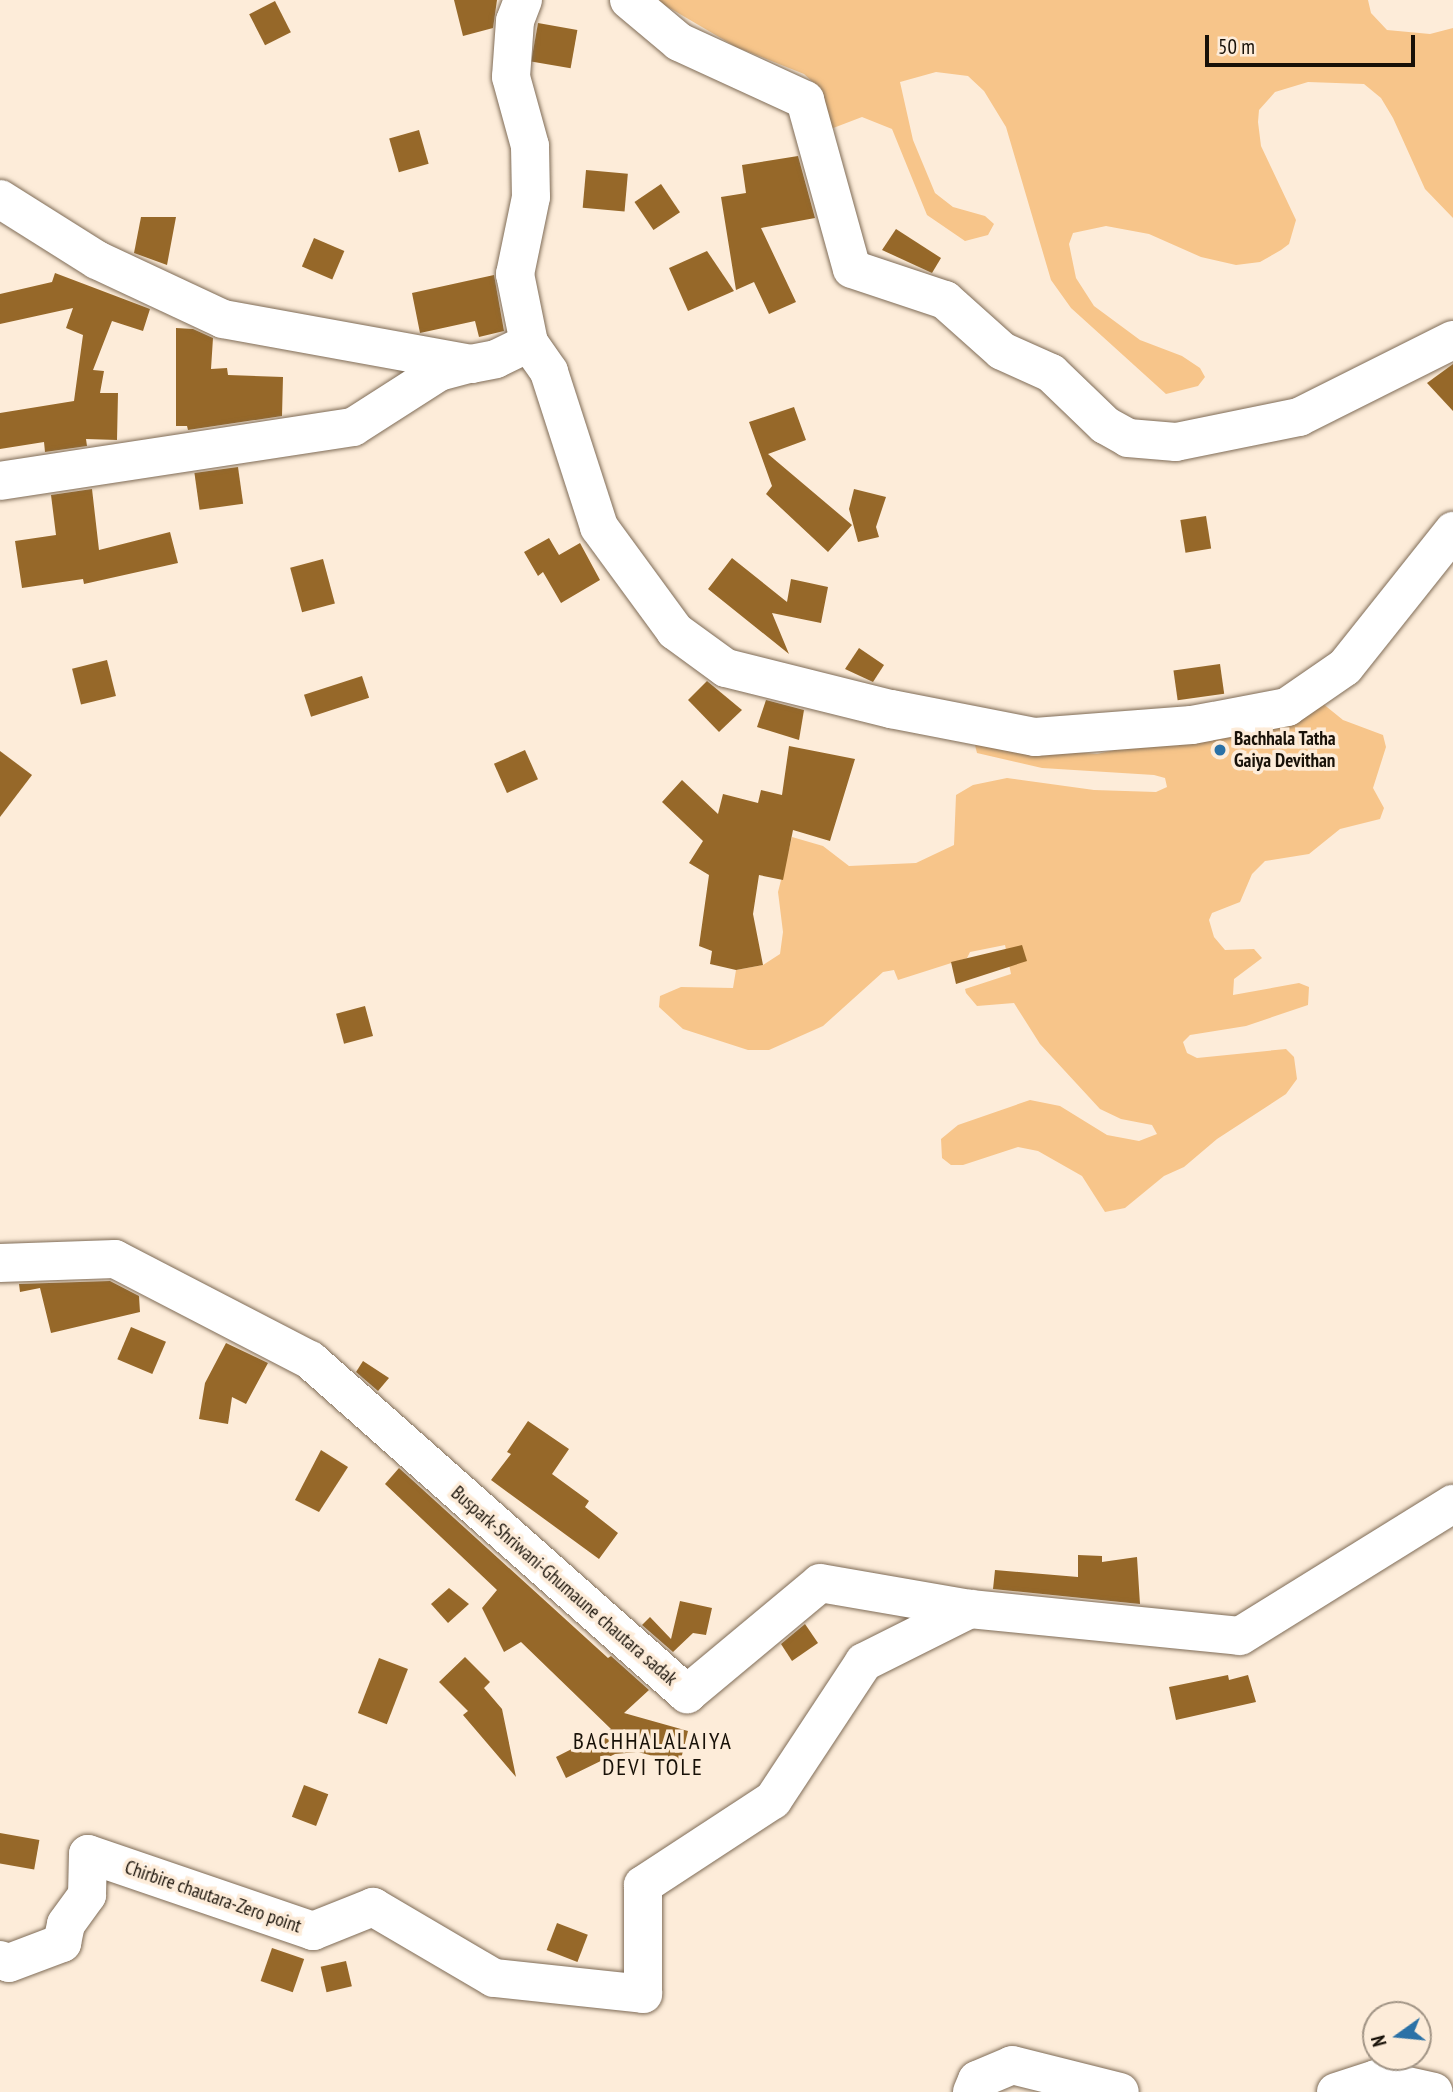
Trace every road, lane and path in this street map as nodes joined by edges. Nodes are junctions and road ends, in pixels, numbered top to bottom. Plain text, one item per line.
1 (523, 0) edge
2 (629, 0) edge
3 (0, 199) edge
4 (1453, 340) edge
5 (529, 343) junction
6 (471, 364) junction
7 (0, 481) edge
8 (1453, 531) edge
9 (0, 1263) edge
10 (1453, 1504) edge
11 (970, 1609) junction
12 (0, 1960) edge
13 (972, 2092) edge
14 (1120, 2092) edge
15 (1336, 2092) edge
16 (1434, 2092) edge

1 - 5 street
2 - 4 street
3 - 6 street
5 - 6 street
5 - 8 street
6 - 7 street
9 - 11 street, Buspark-Shriwani-Ghumaune chautara sadak
10 - 11 street, Buspark-Shriwani-Ghumaune chautara sadak
11 - 12 street, Chirbire chautara-Zero point
13 - 14 street
15 - 16 street

